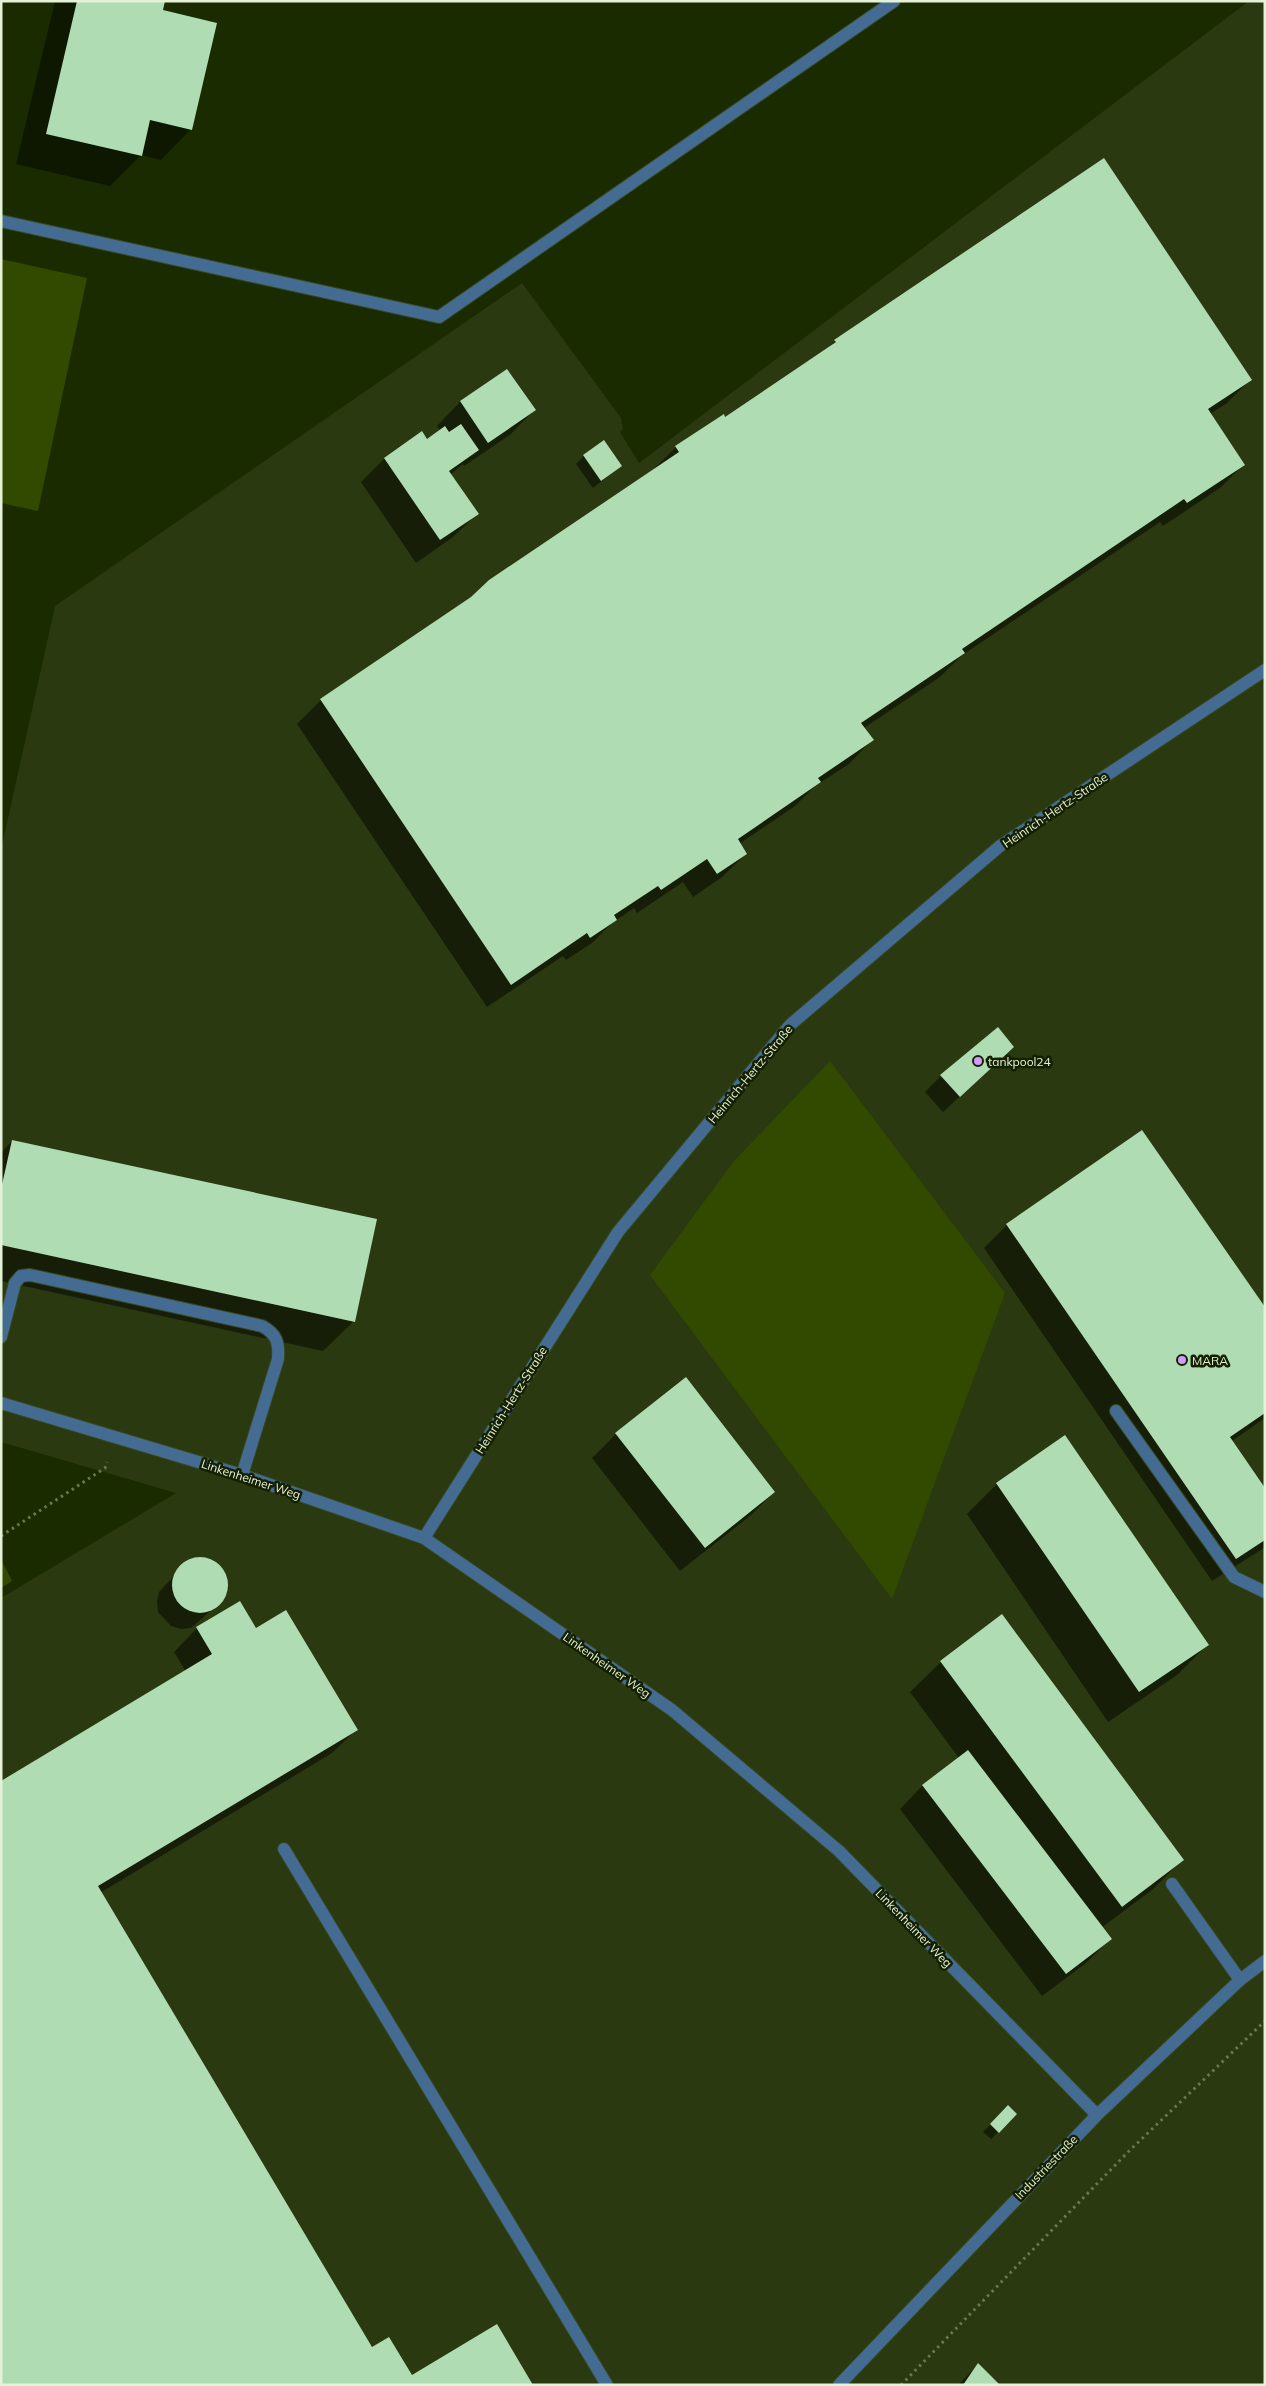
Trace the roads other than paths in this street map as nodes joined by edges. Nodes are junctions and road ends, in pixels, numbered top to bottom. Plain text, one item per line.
1 (894, 1) edge
2 (1, 221) edge
3 (1265, 670) edge
4 (1, 1337) edge
5 (1, 1403) edge
6 (1116, 1411) dead end
7 (242, 1475) junction
8 (424, 1538) junction
9 (1265, 1592) edge
10 (284, 1849) dead end
11 (1172, 1884) dead end
12 (1265, 1961) edge
13 (1240, 1980) junction
14 (1097, 2115) junction
15 (607, 2385) edge
16 (839, 2385) edge

1 - 2 street
3 - 8 street, Heinrich-Hertz-Straße
4 - 7 street
5 - 7 street, Linkenheimer Weg
6 - 9 street
7 - 8 street, Linkenheimer Weg
8 - 14 street, Linkenheimer Weg
10 - 15 street
11 - 13 street
12 - 13 street, Industriestraße
13 - 14 street, Industriestraße
14 - 16 street, Industriestraße

